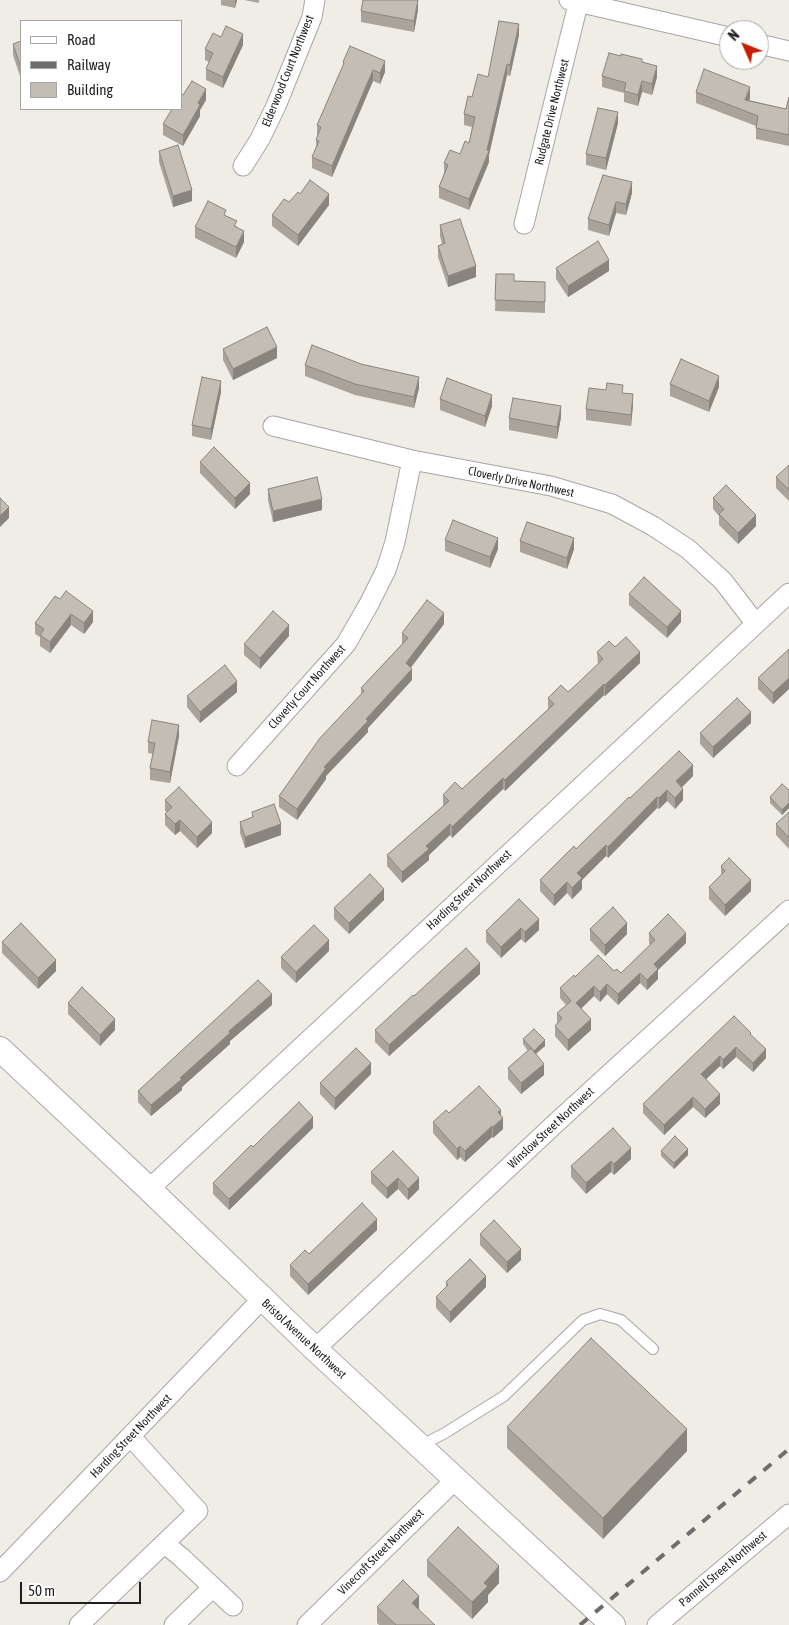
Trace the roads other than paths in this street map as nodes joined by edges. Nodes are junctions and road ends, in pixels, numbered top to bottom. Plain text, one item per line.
1 (315, 0) edge
2 (576, 1) edge
3 (719, 35) edge
4 (769, 46) edge
5 (789, 50) edge
6 (243, 166) dead end
7 (524, 224) dead end
8 (273, 426) dead end
9 (412, 460) junction
10 (789, 593) edge
11 (756, 624) junction
12 (237, 766) dead end
13 (789, 910) edge
14 (0, 1049) edge
15 (149, 1189) junction
16 (262, 1299) junction
17 (315, 1349) junction
18 (653, 1349) dead end
19 (131, 1437) junction
20 (419, 1446) junction
21 (454, 1480) junction
22 (789, 1514) edge
23 (165, 1544) junction
24 (0, 1572) edge
25 (213, 1587) junction
26 (233, 1606) dead end
27 (79, 1625) edge
28 (174, 1625) edge
29 (307, 1625) edge
30 (613, 1625) edge
31 (657, 1625) edge

1 - 6 street, Elderwood Court Northwest
2 - 3 street
2 - 7 street, Rudgate Drive Northwest
4 - 5 street
8 - 9 street, Cloverly Drive Northwest
9 - 11 street, Cloverly Drive Northwest
9 - 12 street, Cloverly Court Northwest
10 - 11 street, Harding Street Northwest
11 - 15 street, Harding Street Northwest
13 - 17 street, Winslow Street Northwest
14 - 15 street, Bristol Avenue Northwest
15 - 16 street, Bristol Avenue Northwest
16 - 17 street, Bristol Avenue Northwest
16 - 19 street, Harding Street Northwest
17 - 20 street, Bristol Avenue Northwest
18 - 20 lane
19 - 23 street
19 - 24 street, Harding Street Northwest
20 - 21 street, Bristol Avenue Northwest
21 - 29 street, Vinecroft Street Northwest
21 - 30 street, Bristol Avenue Northwest
22 - 31 street, Pannell Street Northwest
23 - 25 street
23 - 27 street
25 - 26 street
25 - 28 street

